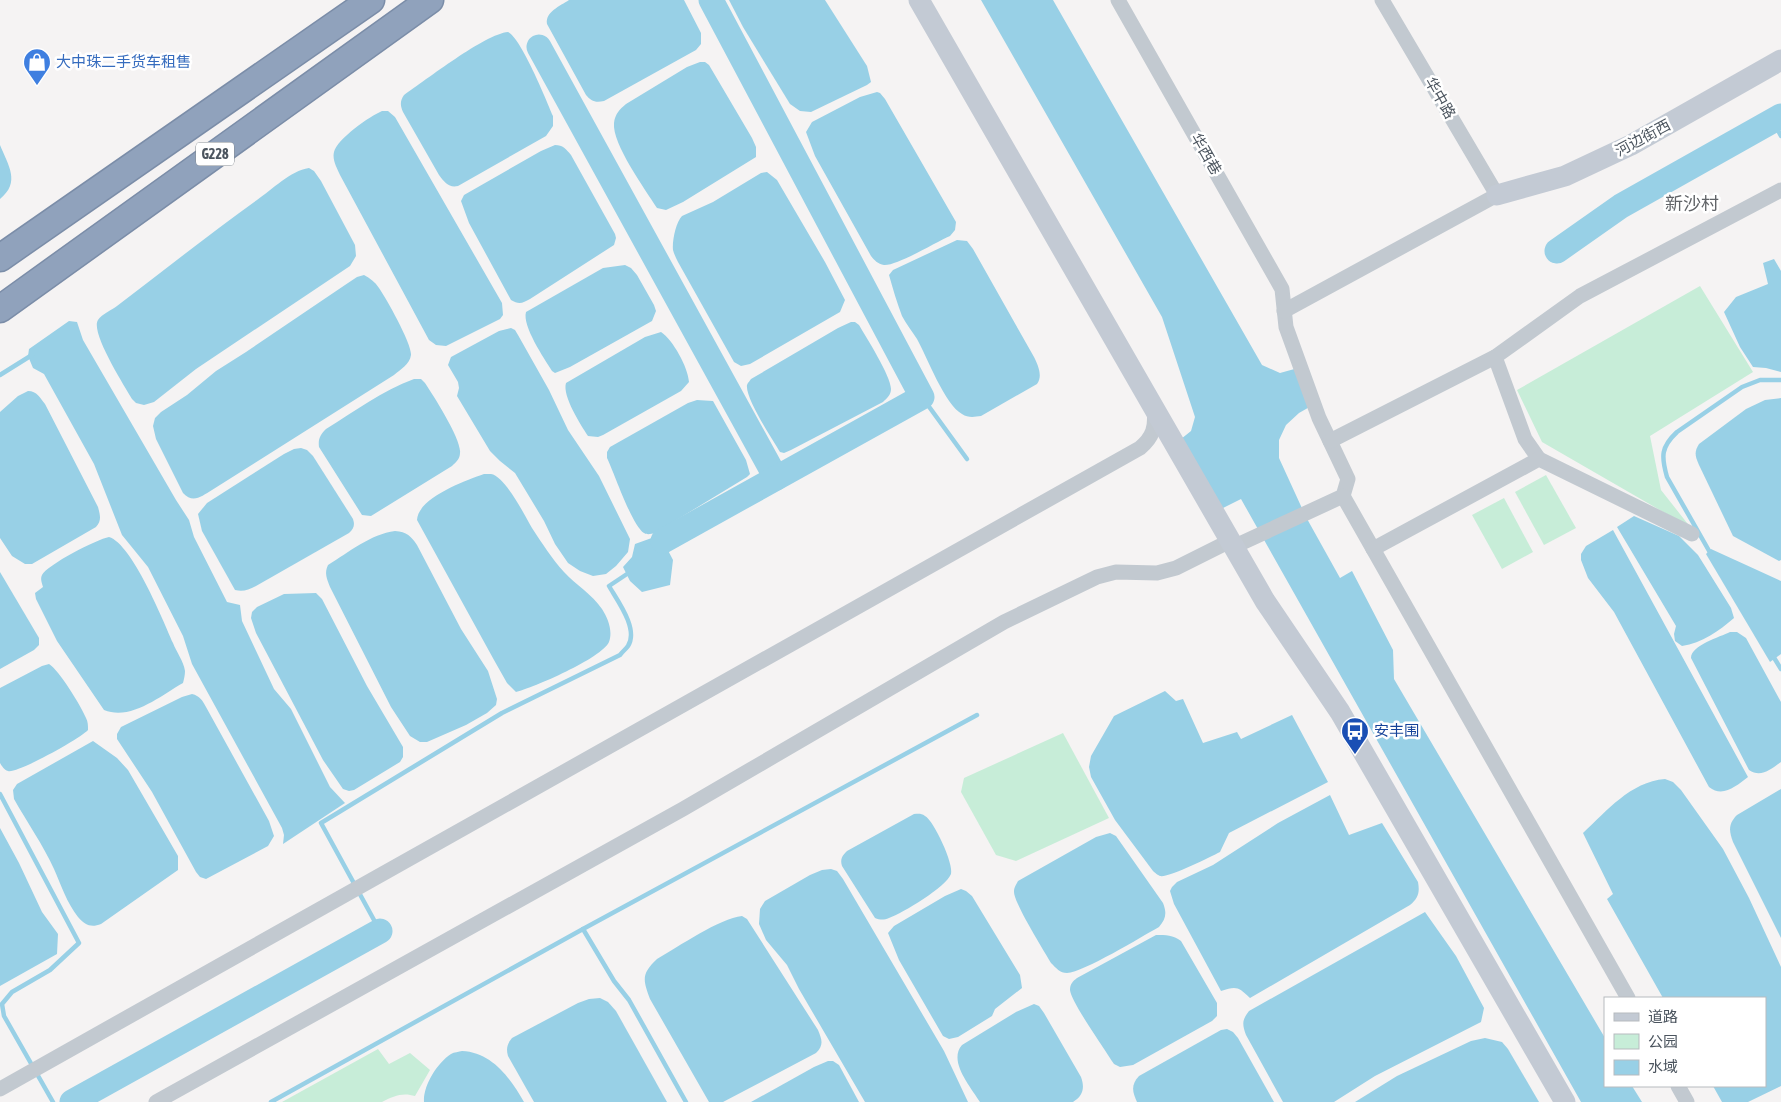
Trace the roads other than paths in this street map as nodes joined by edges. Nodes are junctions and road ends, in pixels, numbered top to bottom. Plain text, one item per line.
1 (371, 0) edge
2 (430, 0) edge
3 (920, 0) edge
4 (1118, 0) edge
5 (1382, 0) edge
6 (1781, 60) edge
7 (1781, 190) edge
8 (1497, 195) junction
9 (0, 258) edge
10 (0, 309) edge
11 (1284, 311) junction
12 (1495, 357) junction
13 (1154, 409) junction
14 (1330, 442) junction
15 (1539, 459) junction
16 (1343, 496) junction
17 (1692, 534) dead end
18 (1232, 544) junction
19 (1373, 549) junction
20 (1627, 997) edge
21 (1679, 1087) edge
22 (0, 1089) edge
23 (156, 1102) edge
24 (1565, 1102) edge
25 (1687, 1102) edge

1 - 9 highway, G228
2 - 10 highway, G228
3 - 13 street
4 - 11 street, 华西巷
5 - 8 street, 华中路
6 - 8 street, 河边街西
7 - 12 street
8 - 11 street
11 - 14 street, 华西巷
12 - 14 street
12 - 15 street
13 - 18 street
13 - 22 street
14 - 16 street, 华西巷
15 - 17 street
15 - 19 street
16 - 18 street
16 - 19 street
18 - 23 street
18 - 24 street
19 - 20 street
21 - 25 street

